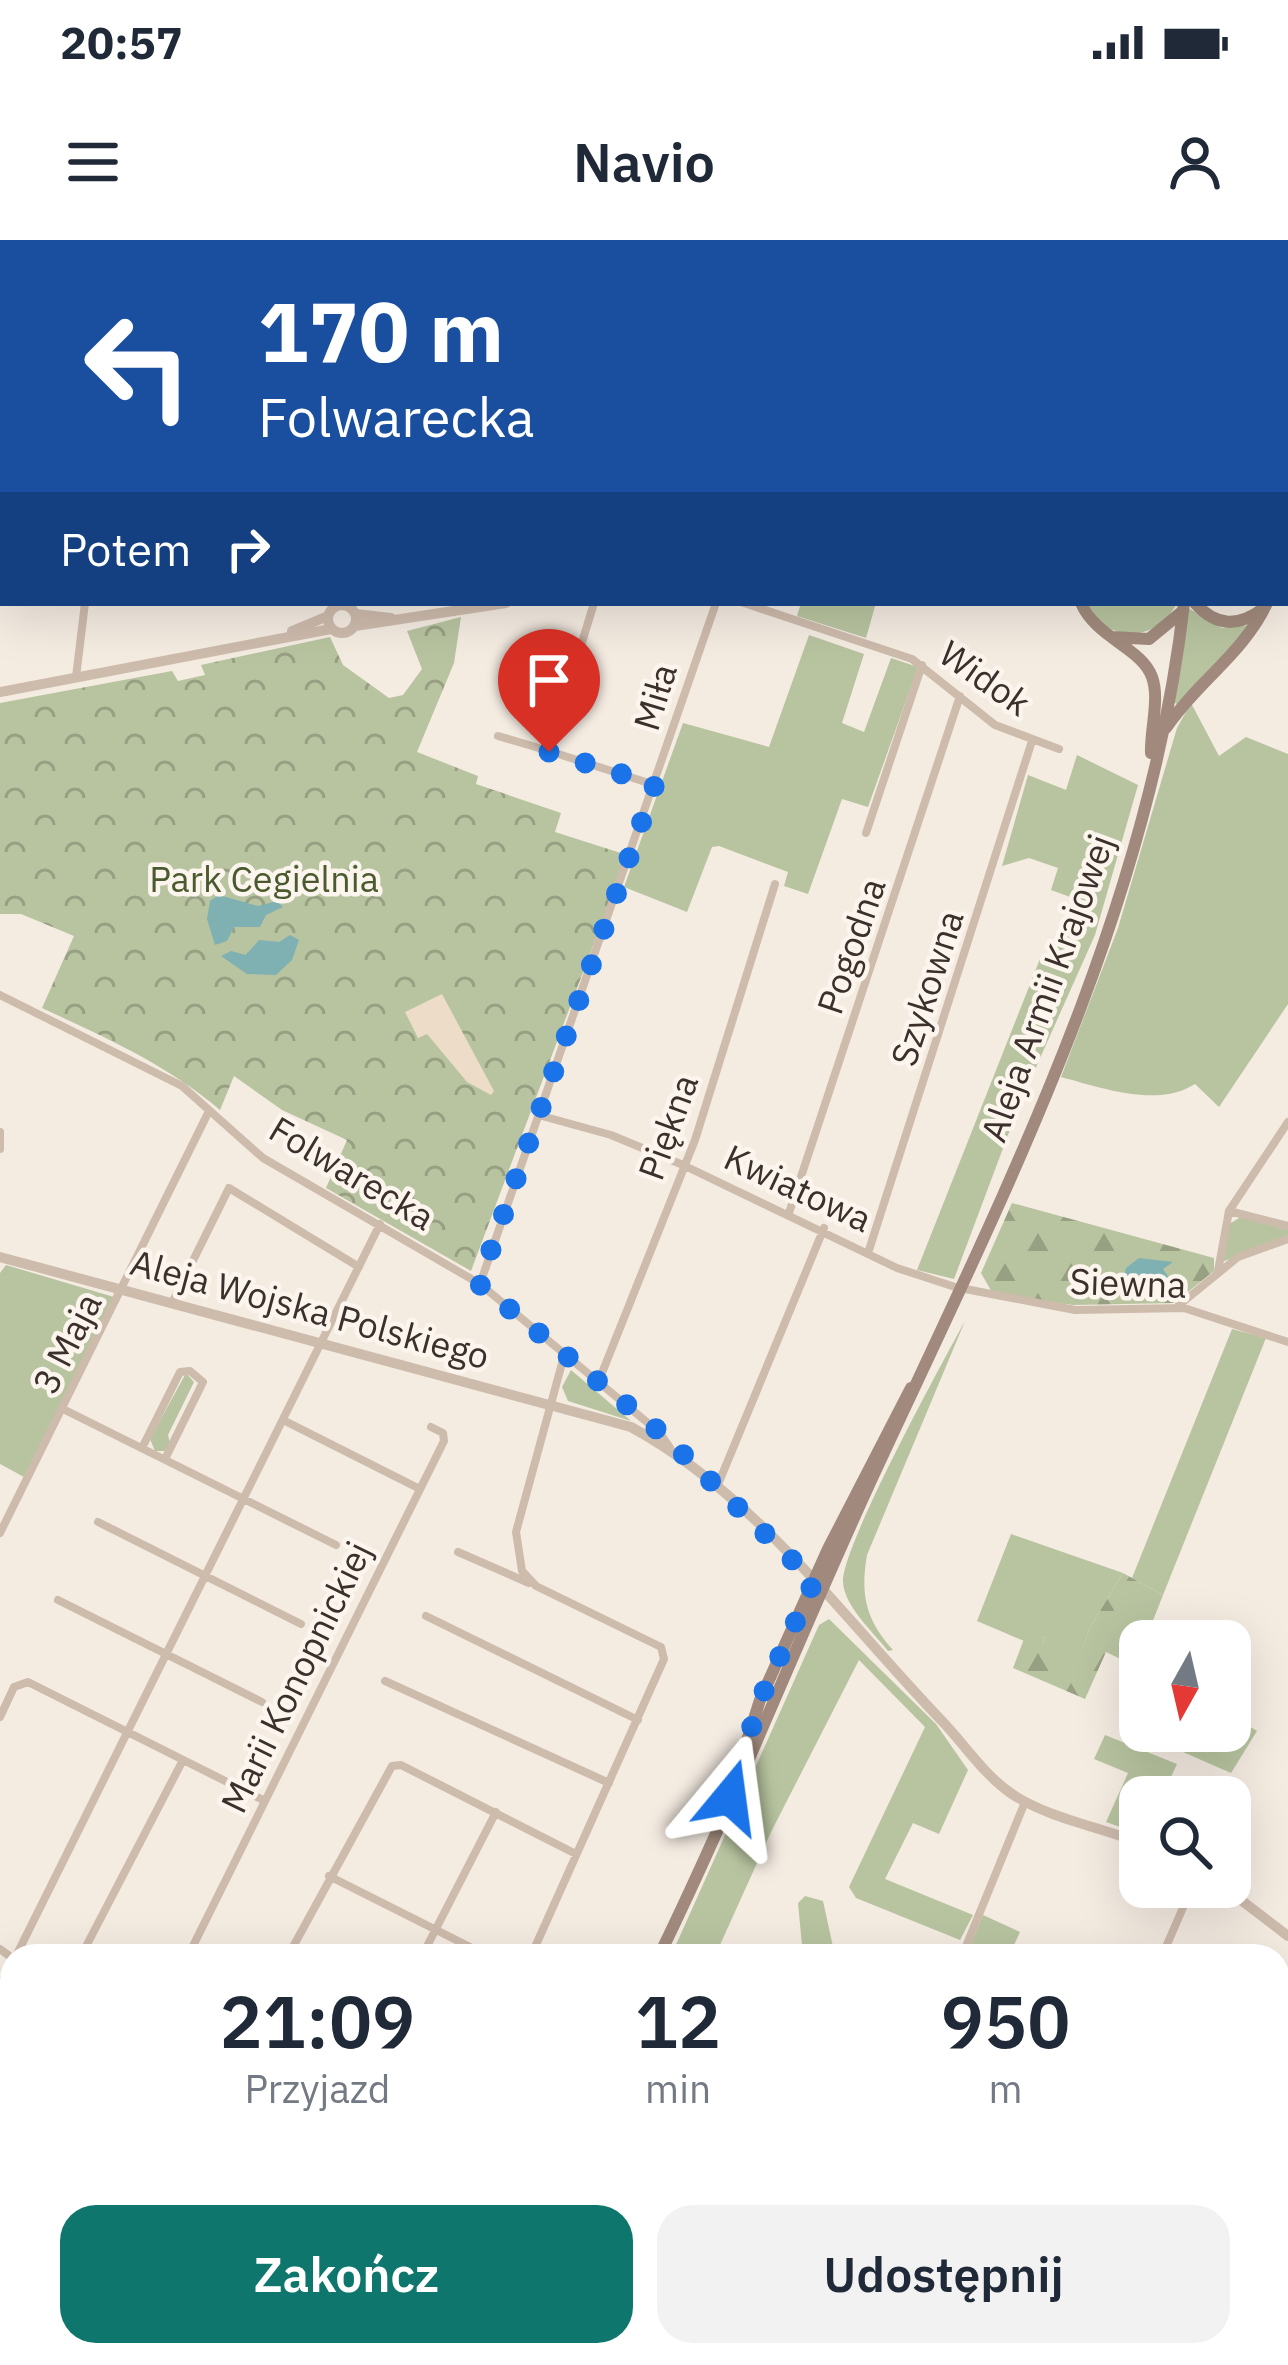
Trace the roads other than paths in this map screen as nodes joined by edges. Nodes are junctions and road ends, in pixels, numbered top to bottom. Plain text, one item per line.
1 (85, 606) edge
2 (483, 606) edge
3 (593, 606) edge
4 (715, 606) edge
5 (753, 606) edge
6 (1083, 606) edge
7 (1187, 606) edge
8 (1188, 606) edge
9 (1190, 606) edge
10 (1264, 606) edge
11 (1266, 606) edge
12 (343, 613) edge
13 (1108, 637) junction
14 (922, 664) junction
15 (76, 677) junction
16 (0, 692) edge
17 (960, 696) junction
18 (1161, 734) junction
19 (498, 736) dead end
20 (1033, 741) junction
21 (1059, 749) dead end
22 (549, 752) junction
23 (1151, 772) junction
24 (655, 784) junction
25 (866, 833) dead end
26 (776, 884) dead end
27 (0, 995) edge
28 (209, 1112) junction
29 (542, 1116) junction
30 (1288, 1121) edge
31 (0, 1132) edge
32 (0, 1149) edge
33 (683, 1165) junction
34 (1229, 1210) junction
35 (789, 1213) junction
36 (380, 1224) junction
37 (1288, 1226) edge
38 (824, 1228) junction
39 (1288, 1239) edge
40 (869, 1250) junction
41 (0, 1257) edge
42 (359, 1267) junction
43 (1218, 1273) junction
44 (479, 1284) junction
45 (962, 1288) junction
46 (124, 1291) junction
47 (172, 1303) junction
48 (1176, 1307) junction
49 (322, 1342) junction
50 (1288, 1342) edge
51 (564, 1357) junction
52 (598, 1383) junction
53 (552, 1404) junction
54 (63, 1409) junction
55 (283, 1420) junction
56 (647, 1422) junction
57 (631, 1426) junction
58 (431, 1427) dead end
59 (142, 1448) junction
60 (670, 1448) junction
61 (165, 1459) junction
62 (717, 1487) junction
63 (420, 1490) junction
64 (244, 1498) junction
65 (98, 1522) dead end
66 (0, 1534) edge
67 (336, 1545) dead end
68 (458, 1552) dead end
69 (205, 1576) junction
70 (819, 1585) junction
71 (536, 1586) junction
72 (58, 1600) dead end
73 (426, 1616) dead end
74 (301, 1624) dead end
75 (166, 1654) junction
76 (385, 1682) dead end
77 (262, 1702) dead end
78 (0, 1717) edge
79 (638, 1720) junction
80 (128, 1732) junction
81 (183, 1760) junction
82 (609, 1783) junction
83 (265, 1801) junction
84 (1025, 1802) junction
85 (496, 1812) junction
86 (1119, 1836) edge
87 (576, 1854) junction
88 (329, 1876) junction
89 (1183, 1908) edge
90 (1251, 1908) edge
91 (434, 1929) junction
92 (1288, 1936) edge
93 (22, 1944) edge
94 (87, 1944) edge
95 (194, 1944) edge
96 (294, 1944) edge
97 (427, 1944) edge
98 (464, 1944) edge
99 (536, 1944) edge
100 (664, 1944) edge
101 (967, 1944) edge
102 (1167, 1944) edge

1 - 15 street
2 - 12 street
3 - 22 street
4 - 24 street, Miła
5 - 14 street, Widok
6 - 13 main road
7 - 13 main road
8 - 18 main road, Aleja Armii Krajowej
9 - 10 main road
11 - 18 main road
12 - 15 street
13 - 23 main road
14 - 17 street, Widok
14 - 25 street
15 - 16 street
17 - 20 street, Widok
17 - 35 street, Pogodna
18 - 23 main road, Aleja Armii Krajowej
19 - 22 street
20 - 21 street, Widok
20 - 40 street, Szykowna
22 - 24 street
23 - 45 main road, Aleja Armii Krajowej
24 - 29 street, Miła
26 - 33 street, Piękna
27 - 28 street, Folwarecka
28 - 36 street, Folwarecka
28 - 46 street, 3 Maja
29 - 33 street, Kwiatowa
29 - 44 street, Miła
30 - 34 street
31 - 32 street
33 - 35 street, Kwiatowa
33 - 52 street, Piękna
34 - 37 street
34 - 43 street
35 - 38 street, Kwiatowa
36 - 42 street
36 - 44 street, Folwarecka
38 - 40 street, Kwiatowa
38 - 62 street
39 - 43 street
40 - 45 street, Kwiatowa
41 - 46 street, Aleja Wojska Polskiego
42 - 47 street
42 - 49 street
43 - 48 street
44 - 51 street, Folwarecka
45 - 48 street, Siewna
45 - 70 main road, Aleja Armii Krajowej
46 - 47 street, Aleja Wojska Polskiego
46 - 54 street, 3 Maja
47 - 49 street, Aleja Wojska Polskiego
48 - 50 street, Siewna
49 - 53 street, Aleja Wojska Polskiego
49 - 55 street
51 - 52 street, Folwarecka
51 - 53 street
52 - 56 street, Folwarecka
53 - 57 street, Aleja Wojska Polskiego
53 - 71 street
54 - 59 street
54 - 66 street, 3 Maja
55 - 63 street
55 - 64 street
56 - 57 street
56 - 60 street, Folwarecka
57 - 60 street, Aleja Wojska Polskiego
58 - 63 street, Marii Konopnickiej
59 - 61 street
59 - 61 street
60 - 62 street, Folwarecka
61 - 64 street
62 - 70 street, Folwarecka
63 - 83 street, Marii Konopnickiej
64 - 67 street
64 - 69 street
65 - 69 street
68 - 71 street
69 - 74 street
69 - 75 street
70 - 84 street, Folwarecka
70 - 100 main road, Aleja Armii Krajowej
71 - 79 street
72 - 75 street
73 - 79 street
75 - 77 street
75 - 80 street
76 - 82 street
78 - 80 street
79 - 82 street
80 - 81 street
80 - 93 street
81 - 83 street
81 - 94 street
82 - 87 street
83 - 95 street, Marii Konopnickiej
84 - 86 street, Folwarecka
84 - 101 street
85 - 87 street
85 - 88 street
85 - 91 street
87 - 99 street
88 - 91 street
88 - 96 street
89 - 102 street
90 - 92 street
91 - 97 street
91 - 98 street

